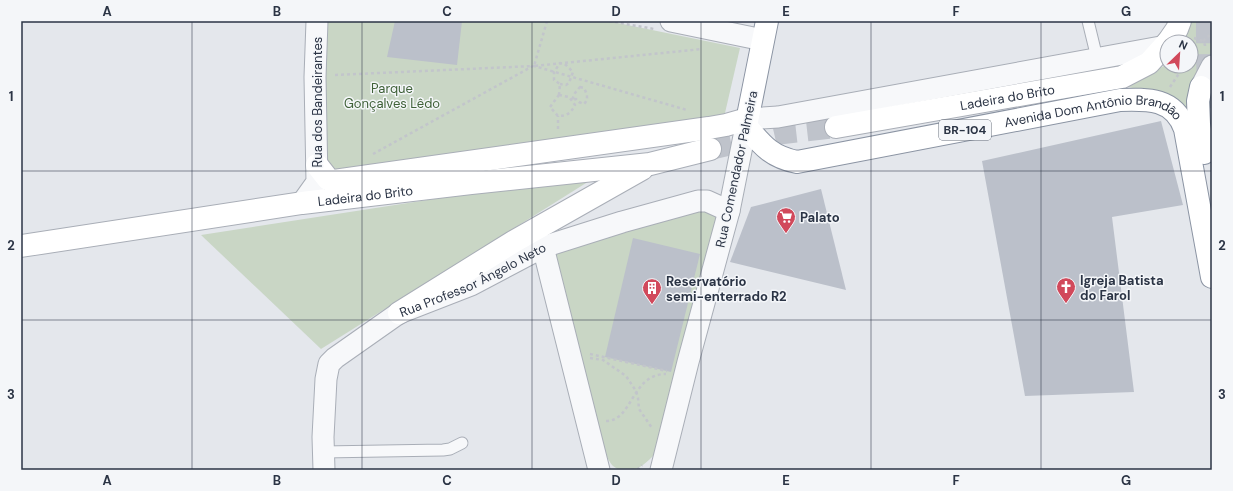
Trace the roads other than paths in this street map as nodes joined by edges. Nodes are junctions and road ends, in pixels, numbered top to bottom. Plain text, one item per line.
1 (317, 21) edge
2 (1088, 21) edge
3 (1180, 22) edge
4 (664, 25) edge
5 (765, 31) edge
6 (1173, 34) edge
7 (1159, 46) edge
8 (1159, 52) edge
9 (1097, 58) junction
10 (1212, 66) edge
11 (1202, 87) joint
12 (746, 122) junction
13 (836, 127) tunnel mouth
14 (710, 149) tunnel mouth
15 (650, 164) junction
16 (317, 174) junction
17 (333, 199) junction
18 (1212, 200) edge
19 (302, 203) junction
20 (729, 211) junction
21 (21, 246) edge
22 (543, 247) junction
23 (1212, 270) edge
24 (399, 313) junction
25 (462, 443) dead end
26 (658, 459) edge
27 (323, 461) edge
28 (597, 461) edge
29 (613, 470) edge

1 - 16 street, Rua dos Bandeirantes
2 - 9 lane
3 - 6 main road, Ladeira do Brito
4 - 5 street
5 - 12 main road, Rua Comendador Palmeira
7 - 9 street
8 - 13 main road, Ladeira do Brito
9 - 12 street
10 - 11 street
11 - 18 main road
12 - 16 main road, Ladeira do Brito
12 - 20 street, Rua Comendador Palmeira
12 - 23 main road, Avenida Dom Antônio Brandão / BR-104
14 - 15 main road, Ladeira do Brito
15 - 17 main road, Ladeira do Brito
15 - 24 main road
16 - 17 street, Rua dos Bandeirantes
16 - 19 street, Rua dos Bandeirantes
17 - 19 main road, Ladeira do Brito
19 - 21 main road, Ladeira do Brito
20 - 22 street, Rua Professor Ângelo Neto
20 - 26 street, Rua Comendador Palmeira
22 - 24 street, Rua Professor Ângelo Neto
22 - 28 street
24 - 27 street, Rua Professor Ângelo Neto
25 - 27 lane
28 - 29 street

